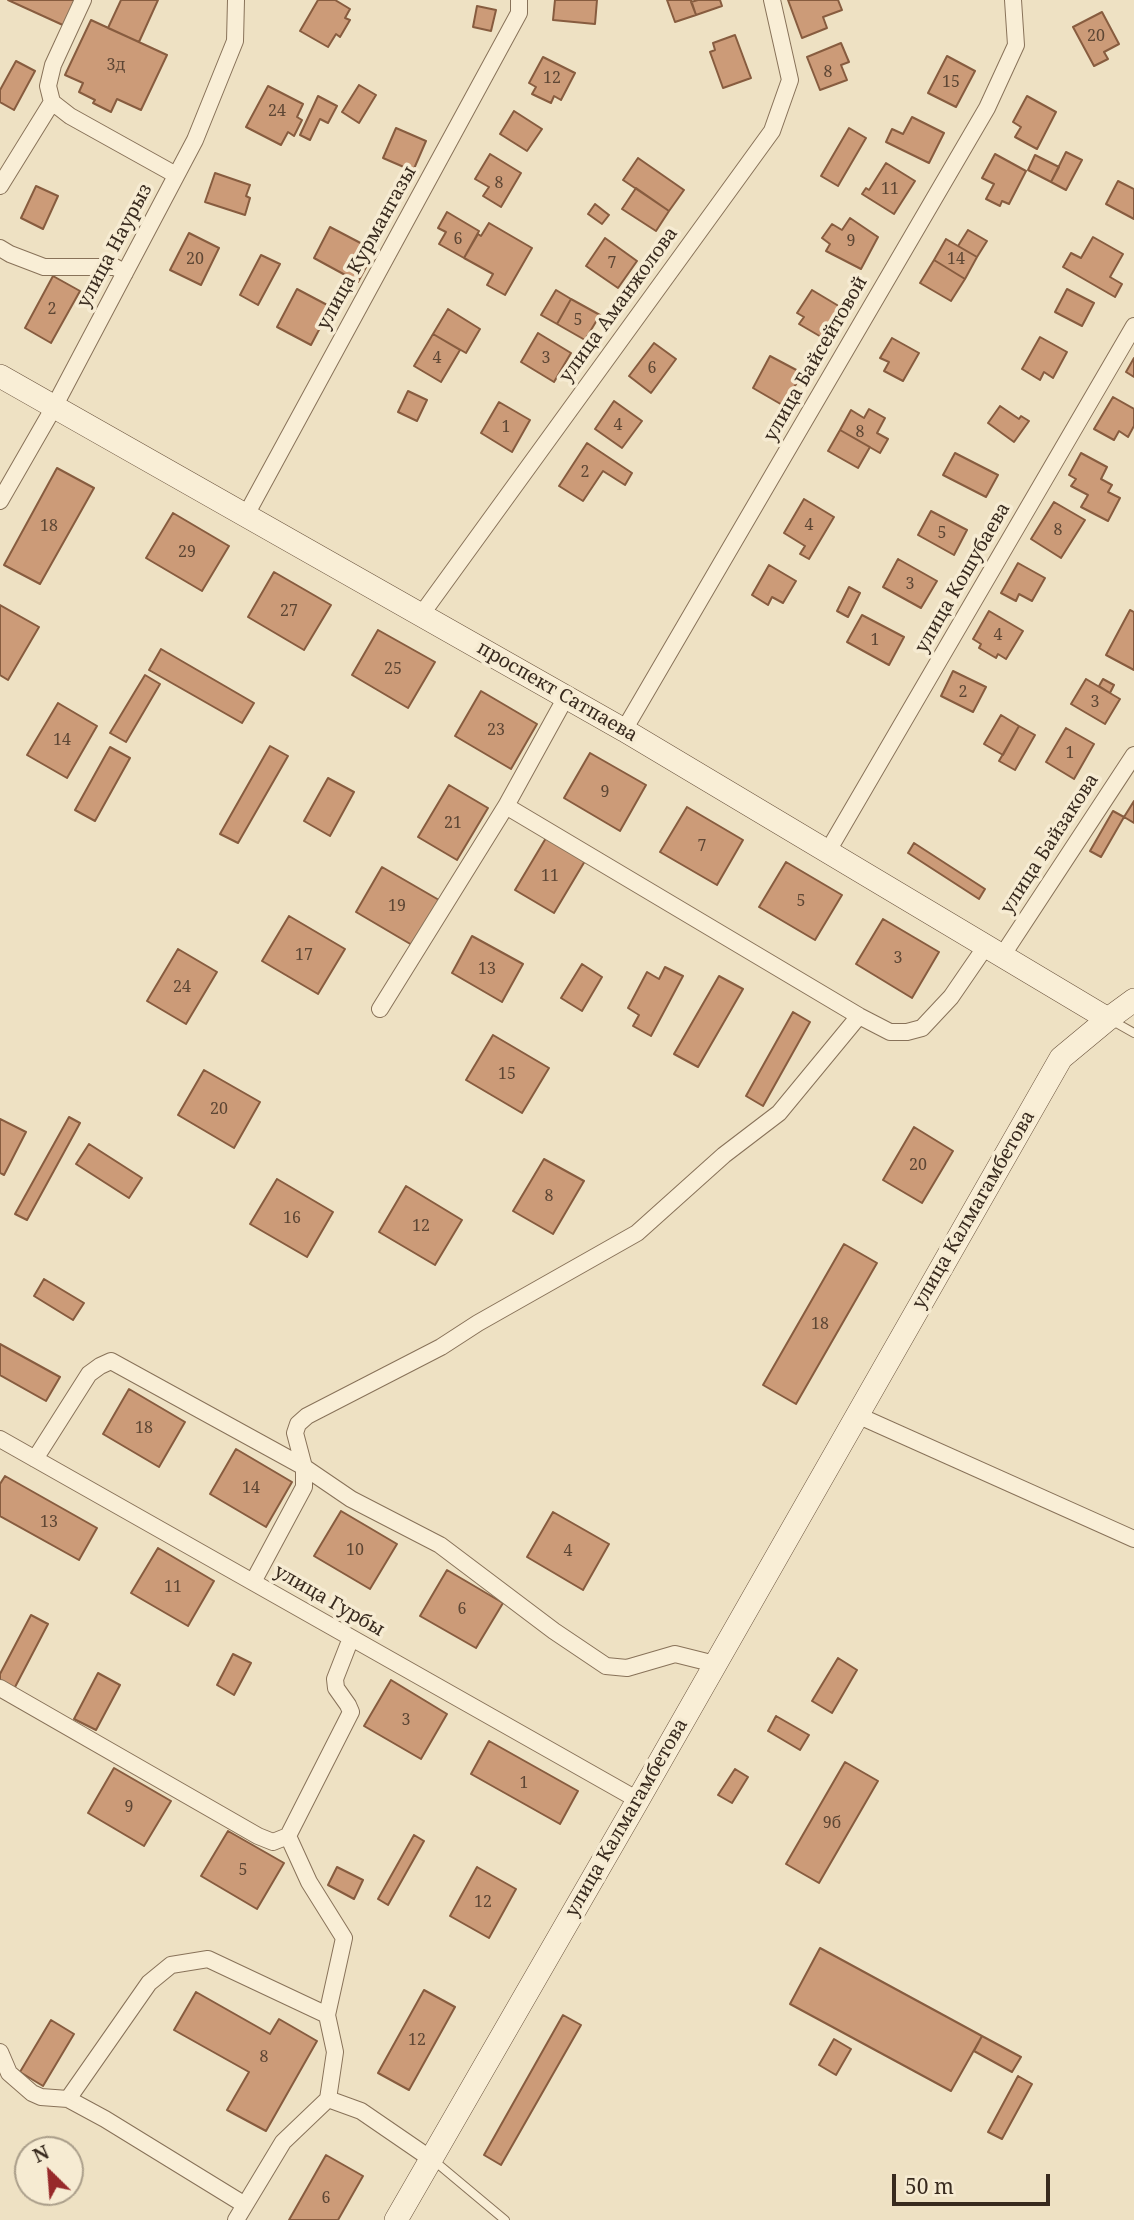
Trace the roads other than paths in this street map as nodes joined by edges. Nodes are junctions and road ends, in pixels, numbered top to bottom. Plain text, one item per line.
1 (83, 0) edge
2 (236, 0) edge
3 (519, 0) edge
4 (772, 0) edge
5 (1013, 0) edge
6 (52, 102) junction
7 (176, 176) junction
8 (0, 186) edge
9 (0, 248) edge
10 (125, 273) junction
11 (1134, 326) edge
12 (0, 376) edge
13 (54, 407) junction
14 (0, 500) edge
15 (246, 515) junction
16 (421, 615) junction
17 (566, 698) junction
18 (624, 730) junction
19 (1134, 755) edge
20 (506, 806) junction
21 (828, 851) junction
22 (994, 951) junction
23 (1134, 1000) edge
24 (380, 1009) dead end
25 (859, 1016) junction
26 (1108, 1019) junction
27 (1134, 1033) edge
28 (857, 1415) junction
29 (0, 1439) edge
30 (35, 1459) junction
31 (304, 1467) junction
32 (1134, 1539) edge
33 (253, 1582) junction
34 (351, 1638) junction
35 (715, 1664) junction
36 (0, 1688) edge
37 (638, 1800) junction
38 (288, 1836) junction
39 (327, 2015) junction
40 (0, 2052) edge
41 (68, 2099) junction
42 (328, 2099) junction
43 (431, 2159) junction
44 (245, 2205) junction
45 (236, 2220) edge
46 (396, 2220) edge
47 (505, 2220) edge

1 - 6 street
2 - 7 street, улица Наурыз
3 - 15 street, улица Курмангазы
4 - 16 street, улица Аманжолова
5 - 18 street, улица Байсейтовой
6 - 7 street
6 - 8 street
7 - 10 street, улица Наурыз
9 - 10 street
10 - 13 street, улица Наурыз
11 - 21 street, улица Кошубаева
12 - 13 street, проспект Сатпаева
13 - 14 street, улица Наурыз
13 - 15 street, проспект Сатпаева
15 - 16 street, проспект Сатпаева
16 - 17 street, проспект Сатпаева
17 - 18 street, проспект Сатпаева
17 - 20 street
18 - 21 street, проспект Сатпаева
19 - 22 street, улица Байзакова
20 - 24 street
20 - 25 street, улица Байзакова
21 - 22 street, проспект Сатпаева
22 - 25 street, улица Байзакова
22 - 26 street, проспект Сатпаева
23 - 26 street, улица Калмагамбетова
25 - 31 street
26 - 27 lane
26 - 28 street, улица Калмагамбетова
28 - 32 street
28 - 35 street, улица Калмагамбетова
29 - 30 street, улица Гурбы
30 - 31 street
30 - 33 street, улица Гурбы
31 - 33 street
31 - 35 street
33 - 34 street, улица Гурбы
34 - 37 street, улица Гурбы
34 - 38 street
35 - 37 street, улица Калмагамбетова
36 - 38 street
37 - 43 street, улица Калмагамбетова
38 - 39 street
39 - 41 street
39 - 42 street
40 - 41 street
41 - 44 street
42 - 43 street
42 - 44 street
43 - 46 street, улица Калмагамбетова
43 - 47 lane
44 - 45 street

